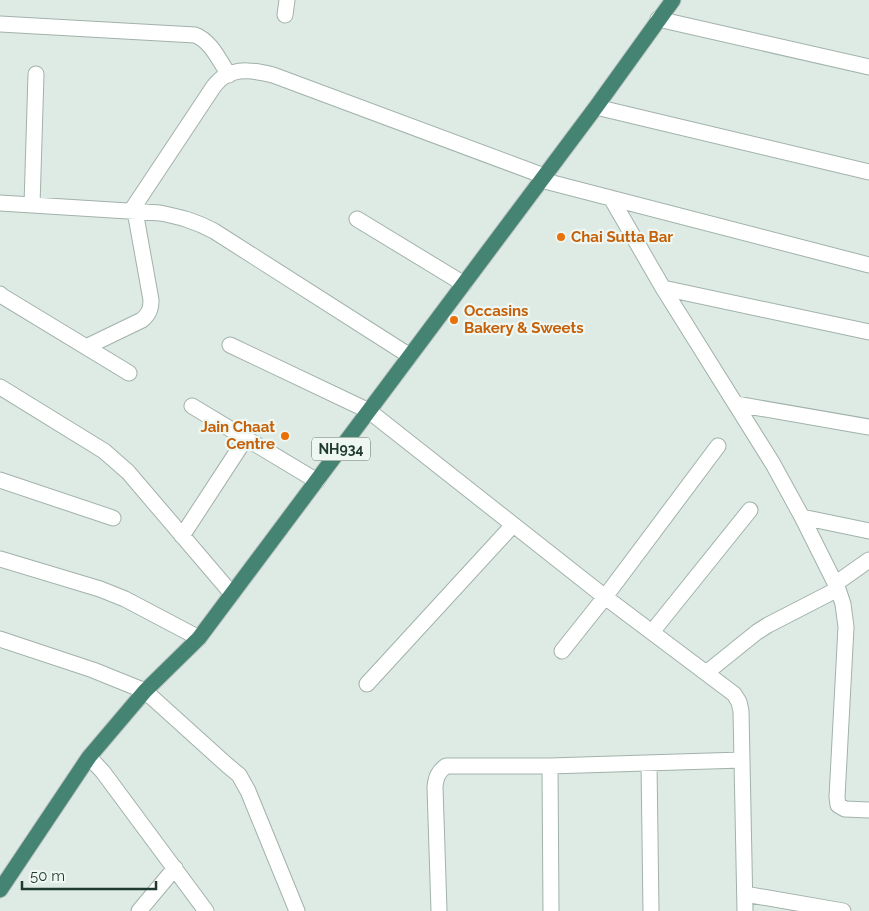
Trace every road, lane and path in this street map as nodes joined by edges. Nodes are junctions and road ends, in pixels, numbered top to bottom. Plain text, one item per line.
1 (287, 0) edge
2 (670, 0) edge
3 (285, 16) dead end
4 (658, 19) junction
5 (0, 24) edge
6 (869, 67) edge
7 (36, 74) dead end
8 (229, 75) junction
9 (596, 107) junction
10 (869, 172) edge
11 (543, 178) junction
12 (611, 198) junction
13 (32, 205) junction
14 (0, 207) edge
15 (133, 211) junction
16 (357, 219) dead end
17 (869, 265) edge
18 (464, 284) junction
19 (663, 288) junction
20 (0, 294) edge
21 (869, 332) edge
22 (230, 345) dead end
23 (86, 347) junction
24 (410, 356) junction
25 (129, 373) dead end
26 (0, 388) edge
27 (736, 404) junction
28 (192, 406) dead end
29 (369, 411) junction
30 (869, 426) edge
31 (246, 438) junction
32 (718, 446) dead end
33 (0, 480) edge
34 (317, 480) junction
35 (750, 510) dead end
36 (802, 516) junction
37 (113, 518) dead end
38 (514, 524) junction
39 (869, 531) edge
40 (182, 536) junction
41 (0, 559) edge
42 (869, 560) edge
43 (836, 586) junction
44 (232, 594) junction
45 (605, 597) junction
46 (652, 632) junction
47 (199, 638) junction
48 (0, 639) edge
49 (562, 651) dead end
50 (706, 673) junction
51 (367, 684) dead end
52 (145, 691) junction
53 (89, 757) junction
54 (742, 760) junction
55 (649, 763) junction
56 (550, 766) junction
57 (869, 810) edge
58 (175, 868) junction
59 (0, 890) edge
60 (745, 894) junction
61 (139, 911) edge
62 (206, 911) edge
63 (297, 911) edge
64 (439, 911) edge
65 (551, 911) edge
66 (651, 911) edge
67 (745, 911) edge
68 (843, 911) edge

1 - 3 street
2 - 4 highway, NH934
4 - 6 street
4 - 9 highway, NH934
5 - 8 street
7 - 13 street
8 - 11 street
8 - 15 street
9 - 10 street
9 - 11 highway, NH934
11 - 12 street
11 - 18 highway, NH934
12 - 17 street
12 - 19 street
13 - 14 street
13 - 15 street
15 - 23 street
15 - 24 street
16 - 18 street
18 - 24 highway, NH934
19 - 21 street
19 - 27 street
20 - 23 street
22 - 29 street
23 - 25 street
24 - 29 highway, NH934
26 - 40 street
27 - 30 street
27 - 36 street
28 - 31 street
29 - 34 highway, NH934
29 - 38 street
31 - 34 street
31 - 40 street
32 - 45 street
33 - 37 street
34 - 44 highway, NH934
35 - 46 street
36 - 39 street
36 - 43 street
38 - 45 street
38 - 51 street
40 - 44 street
41 - 47 street
42 - 43 street
43 - 50 street
43 - 57 street
44 - 47 highway, NH934
45 - 46 street
45 - 49 street
46 - 50 street
47 - 52 highway, NH934
48 - 52 street
50 - 54 street
52 - 53 highway, NH934
52 - 63 street
53 - 58 street
53 - 59 highway, NH934
54 - 55 street
54 - 60 street
55 - 56 street
55 - 66 street
56 - 64 street
56 - 65 street
58 - 61 street
58 - 62 street
60 - 67 street
60 - 68 street

